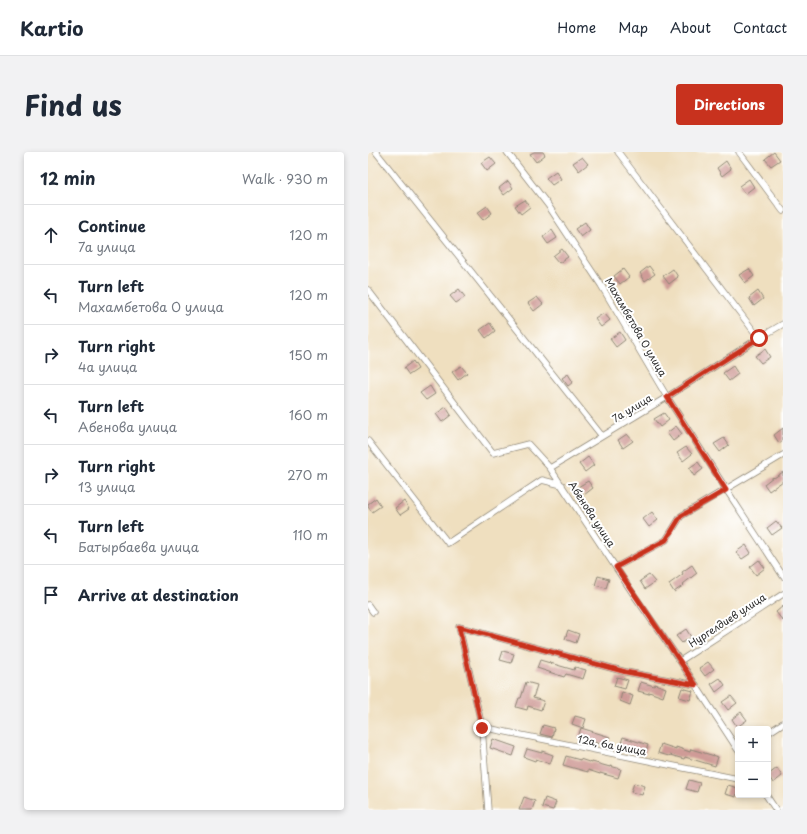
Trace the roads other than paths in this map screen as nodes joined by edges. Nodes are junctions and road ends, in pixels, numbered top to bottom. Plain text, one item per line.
1 (376, 152) edge
2 (507, 152) edge
3 (618, 152) edge
4 (739, 152) edge
5 (783, 211) edge
6 (368, 290) edge
7 (783, 324) edge
8 (759, 338) junction
9 (667, 397) junction
10 (602, 436) junction
11 (368, 441) edge
12 (783, 455) edge
13 (550, 468) junction
14 (562, 486) junction
15 (726, 490) junction
16 (616, 567) junction
17 (783, 576) edge
18 (783, 594) edge
19 (368, 605) edge
20 (373, 612) dead end
21 (680, 661) junction
22 (696, 685) junction
23 (783, 723) edge
24 (482, 728) junction
25 (771, 731) edge
26 (735, 745) edge
27 (735, 778) edge
28 (768, 798) edge
29 (488, 810) edge
30 (776, 810) edge

1 - 10 street
2 - 9 street, Махамбетова О улица
3 - 8 street
4 - 5 street
6 - 13 street, Абенова улица
7 - 8 street, 7а улица
8 - 9 street, 7а улица
9 - 10 street, 7а улица
9 - 15 street, Махамбетова О улица
10 - 13 street, 7а улица
11 - 14 street
12 - 15 street
13 - 14 street, Абенова улица
14 - 16 street, Абенова улица
15 - 16 street
15 - 17 street, Махамбетова О улица
16 - 21 street, Абенова улица
18 - 21 street, Нургелдиев улица
19 - 20 street
21 - 22 street, Абенова улица
22 - 24 street
22 - 26 street, Абенова улица
23 - 25 street
24 - 27 street, 12а, 6а улица
24 - 29 street
28 - 30 street

